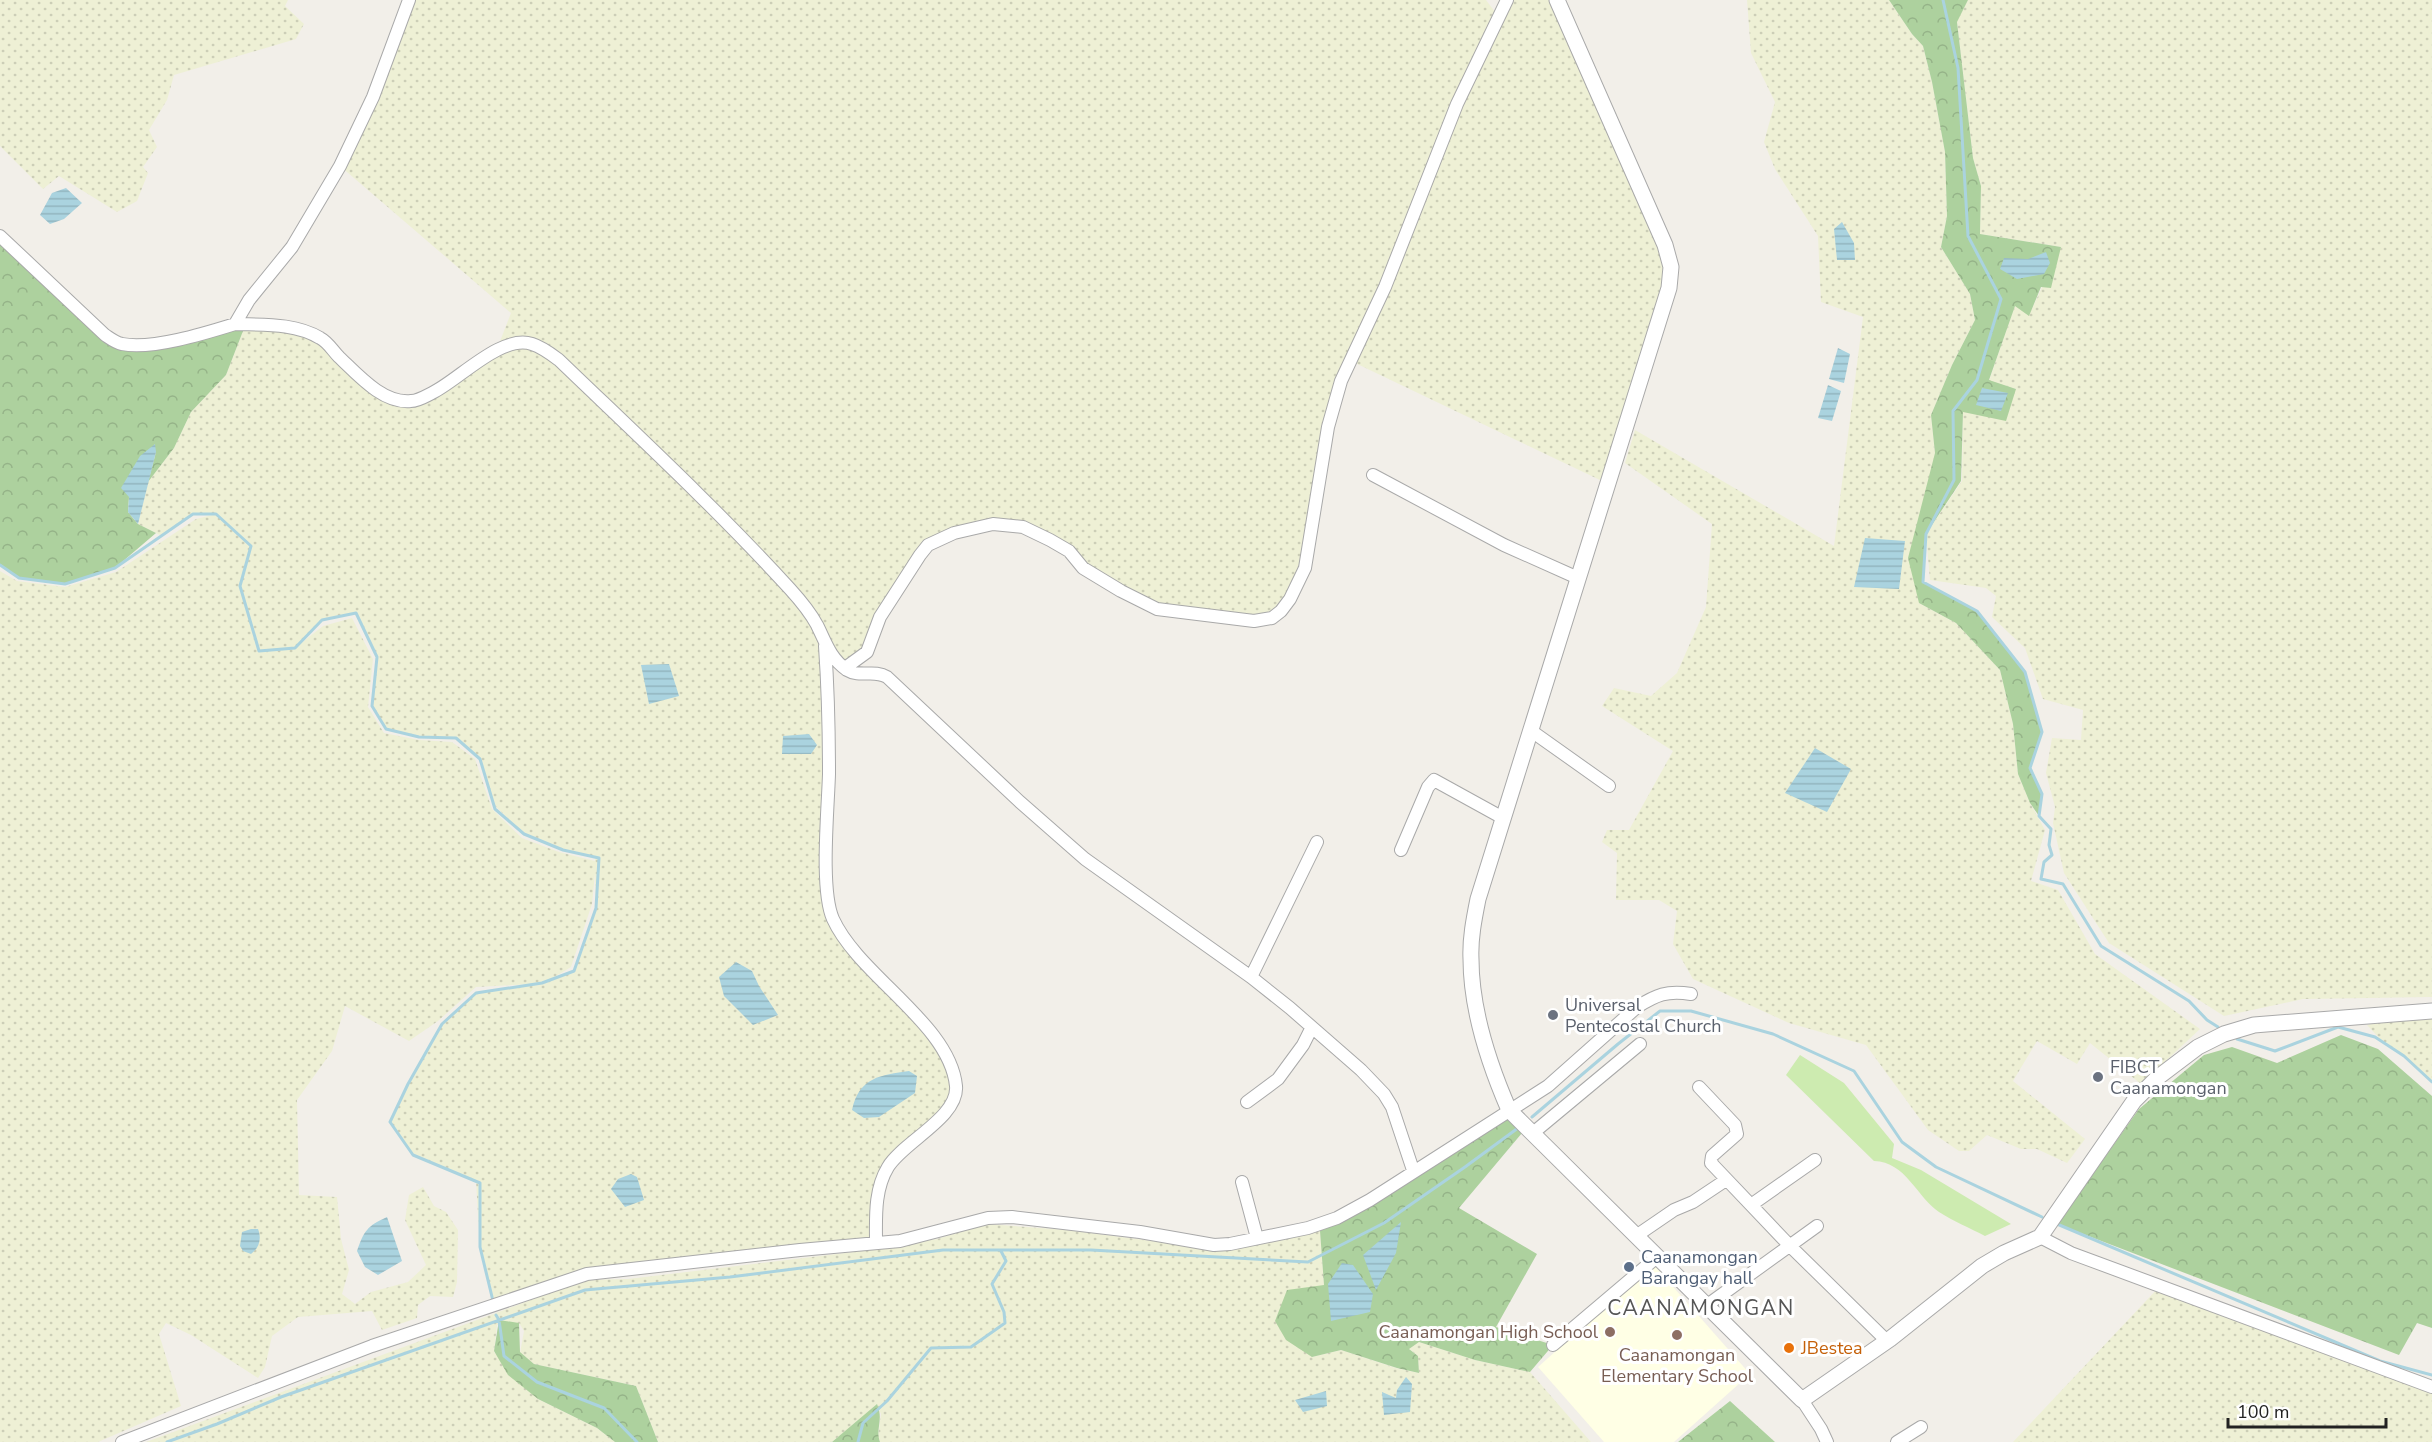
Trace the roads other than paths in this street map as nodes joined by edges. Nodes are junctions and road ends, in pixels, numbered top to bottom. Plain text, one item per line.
1 (409, 0) edge
2 (1507, 0) edge
3 (1557, 0) edge
4 (0, 236) edge
5 (235, 324) junction
6 (1374, 476) dead end
7 (1578, 578) junction
8 (825, 646) junction
9 (845, 668) junction
10 (1530, 730) junction
11 (1609, 786) dead end
12 (1503, 818) junction
13 (1317, 842) dead end
14 (1401, 850) dead end
15 (1251, 977) junction
16 (1690, 994) dead end
17 (2432, 1011) edge
18 (1312, 1027) junction
19 (1640, 1044) dead end
20 (1699, 1087) dead end
21 (1247, 1102) dead end
22 (1509, 1110) junction
23 (1533, 1133) junction
24 (1815, 1160) dead end
25 (1413, 1170) junction
26 (1726, 1179) junction
27 (1242, 1182) dead end
28 (1751, 1205) junction
29 (1817, 1226) dead end
30 (1636, 1236) junction
31 (2040, 1237) junction
32 (1257, 1238) junction
33 (876, 1243) junction
34 (1790, 1246) junction
35 (1657, 1257) junction
36 (1706, 1306) junction
37 (1887, 1341) junction
38 (1553, 1345) dead end
39 (2432, 1387) edge
40 (1802, 1400) junction
41 (1921, 1427) dead end
42 (122, 1442) edge
43 (1827, 1442) edge
44 (1897, 1442) edge

1 - 5 street
2 - 9 street
3 - 7 street
4 - 5 street
5 - 8 street
6 - 7 street
7 - 10 street
8 - 9 street
8 - 33 street
9 - 15 street
10 - 11 street
10 - 12 street
12 - 14 street
12 - 22 street
13 - 15 street
15 - 18 street
16 - 22 street
17 - 31 street
18 - 21 street
18 - 25 street
19 - 23 street
20 - 26 street
22 - 23 street
22 - 25 street
23 - 30 street
24 - 28 street
25 - 32 street
26 - 28 street
26 - 30 street
27 - 32 street
28 - 34 street
29 - 34 street
30 - 35 street
31 - 37 street
31 - 39 street
32 - 33 street
33 - 42 street
34 - 36 street
34 - 37 street
35 - 36 street
35 - 38 street
36 - 40 street
37 - 40 street
40 - 43 street
41 - 44 street

